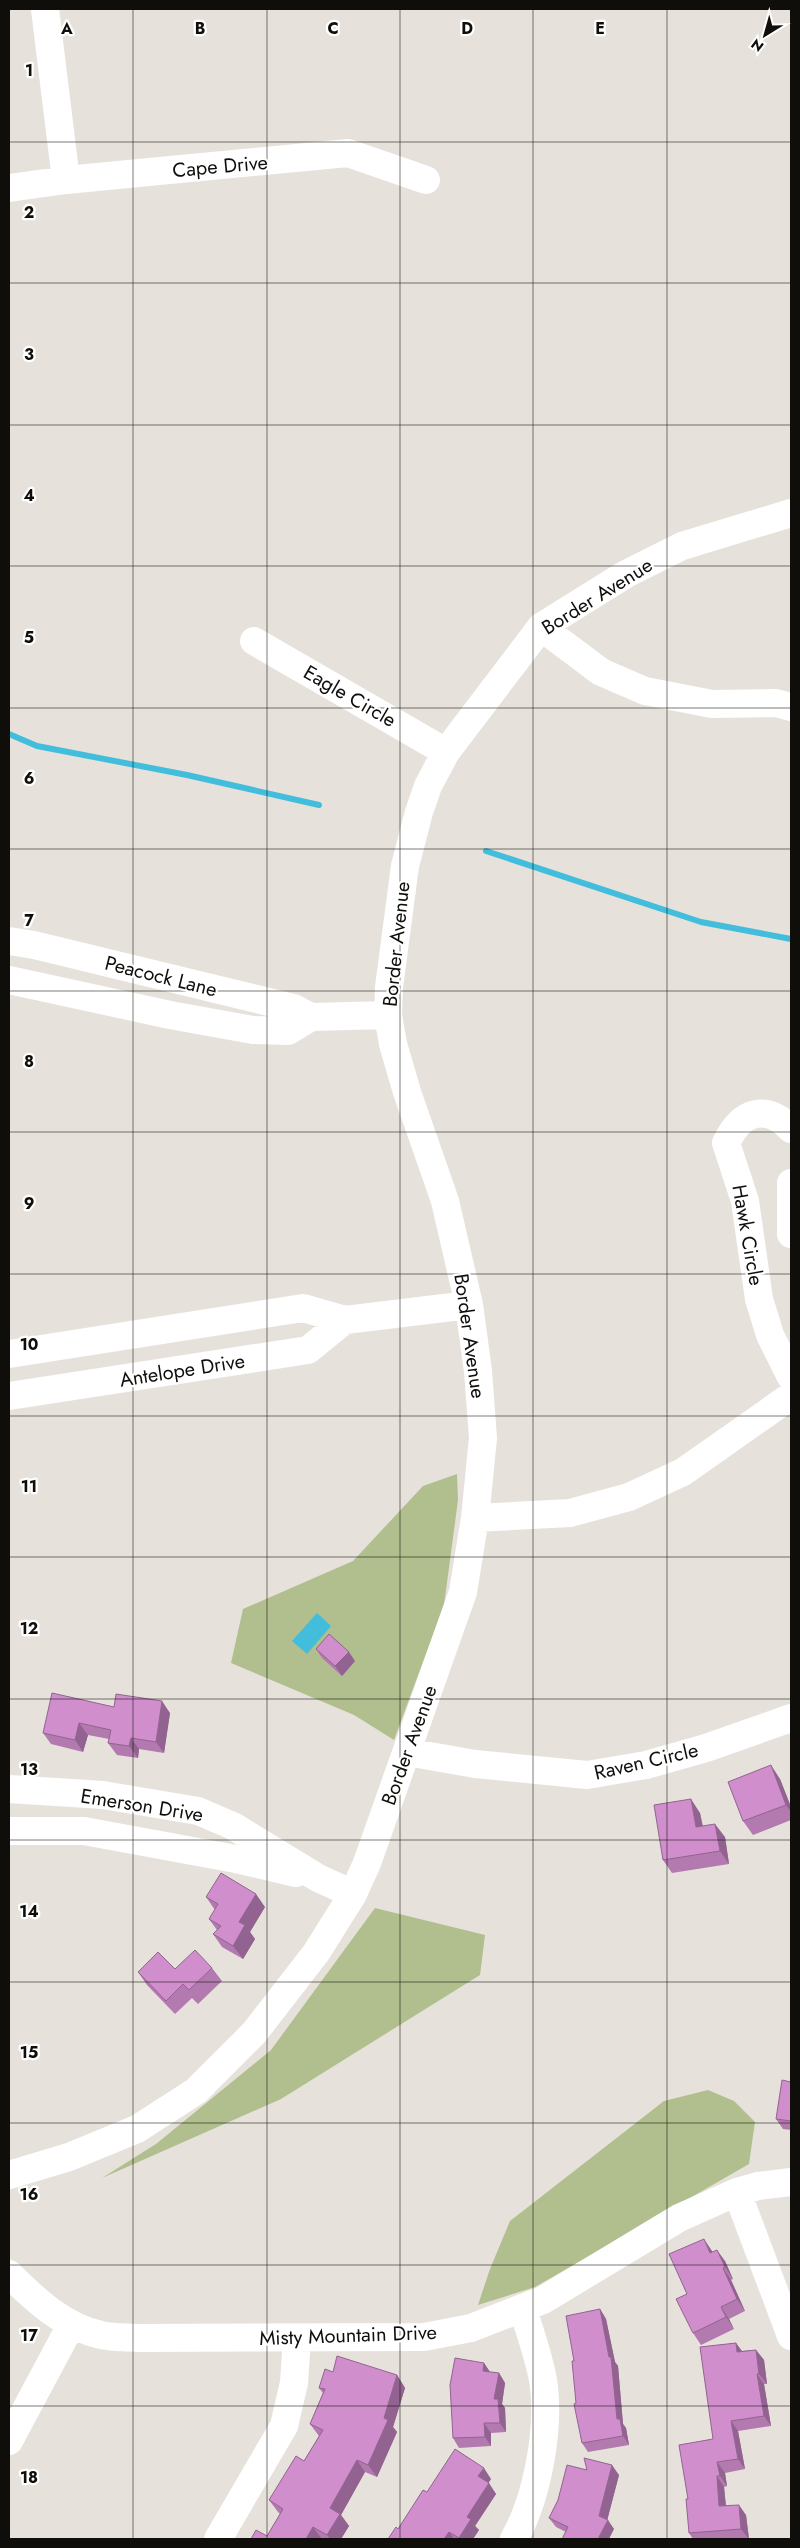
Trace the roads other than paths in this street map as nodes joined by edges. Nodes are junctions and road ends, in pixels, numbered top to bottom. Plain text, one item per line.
1 (45, 9) edge
2 (66, 180) junction
3 (426, 180) dead end
4 (9, 188) edge
5 (791, 513) edge
6 (541, 627) junction
7 (254, 641) dead end
8 (791, 707) edge
9 (446, 752) junction
10 (9, 941) edge
11 (9, 980) edge
12 (388, 1015) junction
13 (312, 1018) junction
14 (791, 1129) edge
15 (791, 1182) edge
16 (791, 1234) edge
17 (469, 1305) junction
18 (345, 1320) junction
19 (9, 1354) edge
20 (791, 1377) edge
21 (9, 1396) edge
22 (791, 1396) edge
23 (475, 1518) junction
24 (791, 1718) edge
25 (407, 1752) junction
26 (9, 1789) edge
27 (9, 1831) edge
28 (318, 1878) junction
29 (354, 1894) junction
30 (9, 2175) edge
31 (791, 2182) edge
32 (737, 2192) junction
33 (9, 2274) edge
34 (523, 2309) junction
35 (71, 2325) junction
36 (791, 2336) edge
37 (297, 2338) junction
38 (9, 2441) edge
39 (218, 2539) edge
40 (514, 2539) edge

1 - 2 street
2 - 3 street, Cape Drive
2 - 4 street, Cape Drive
5 - 6 street, Border Avenue
6 - 8 street
6 - 9 street, Border Avenue
7 - 9 street, Eagle Circle
9 - 12 street, Border Avenue
10 - 13 street, Peacock Lane
11 - 13 street, Peacock Lane
12 - 13 street, Peacock Lane
12 - 17 street, Border Avenue
14 - 20 street, Hawk Circle
15 - 16 street
17 - 18 street
17 - 23 street, Border Avenue
18 - 19 street
18 - 21 street, Antelope Drive
22 - 23 street
23 - 25 street, Border Avenue
24 - 25 street, Raven Circle
25 - 29 street, Border Avenue
26 - 28 street, Emerson Drive
27 - 28 street, Emerson Drive
28 - 29 street, Emerson Drive
29 - 30 street, Border Avenue
31 - 32 street, Misty Mountain Drive
32 - 34 street, Misty Mountain Drive
32 - 36 street
33 - 35 street, Misty Mountain Drive
34 - 37 street, Misty Mountain Drive
34 - 40 street
35 - 37 street, Misty Mountain Drive
35 - 38 street
37 - 39 street

